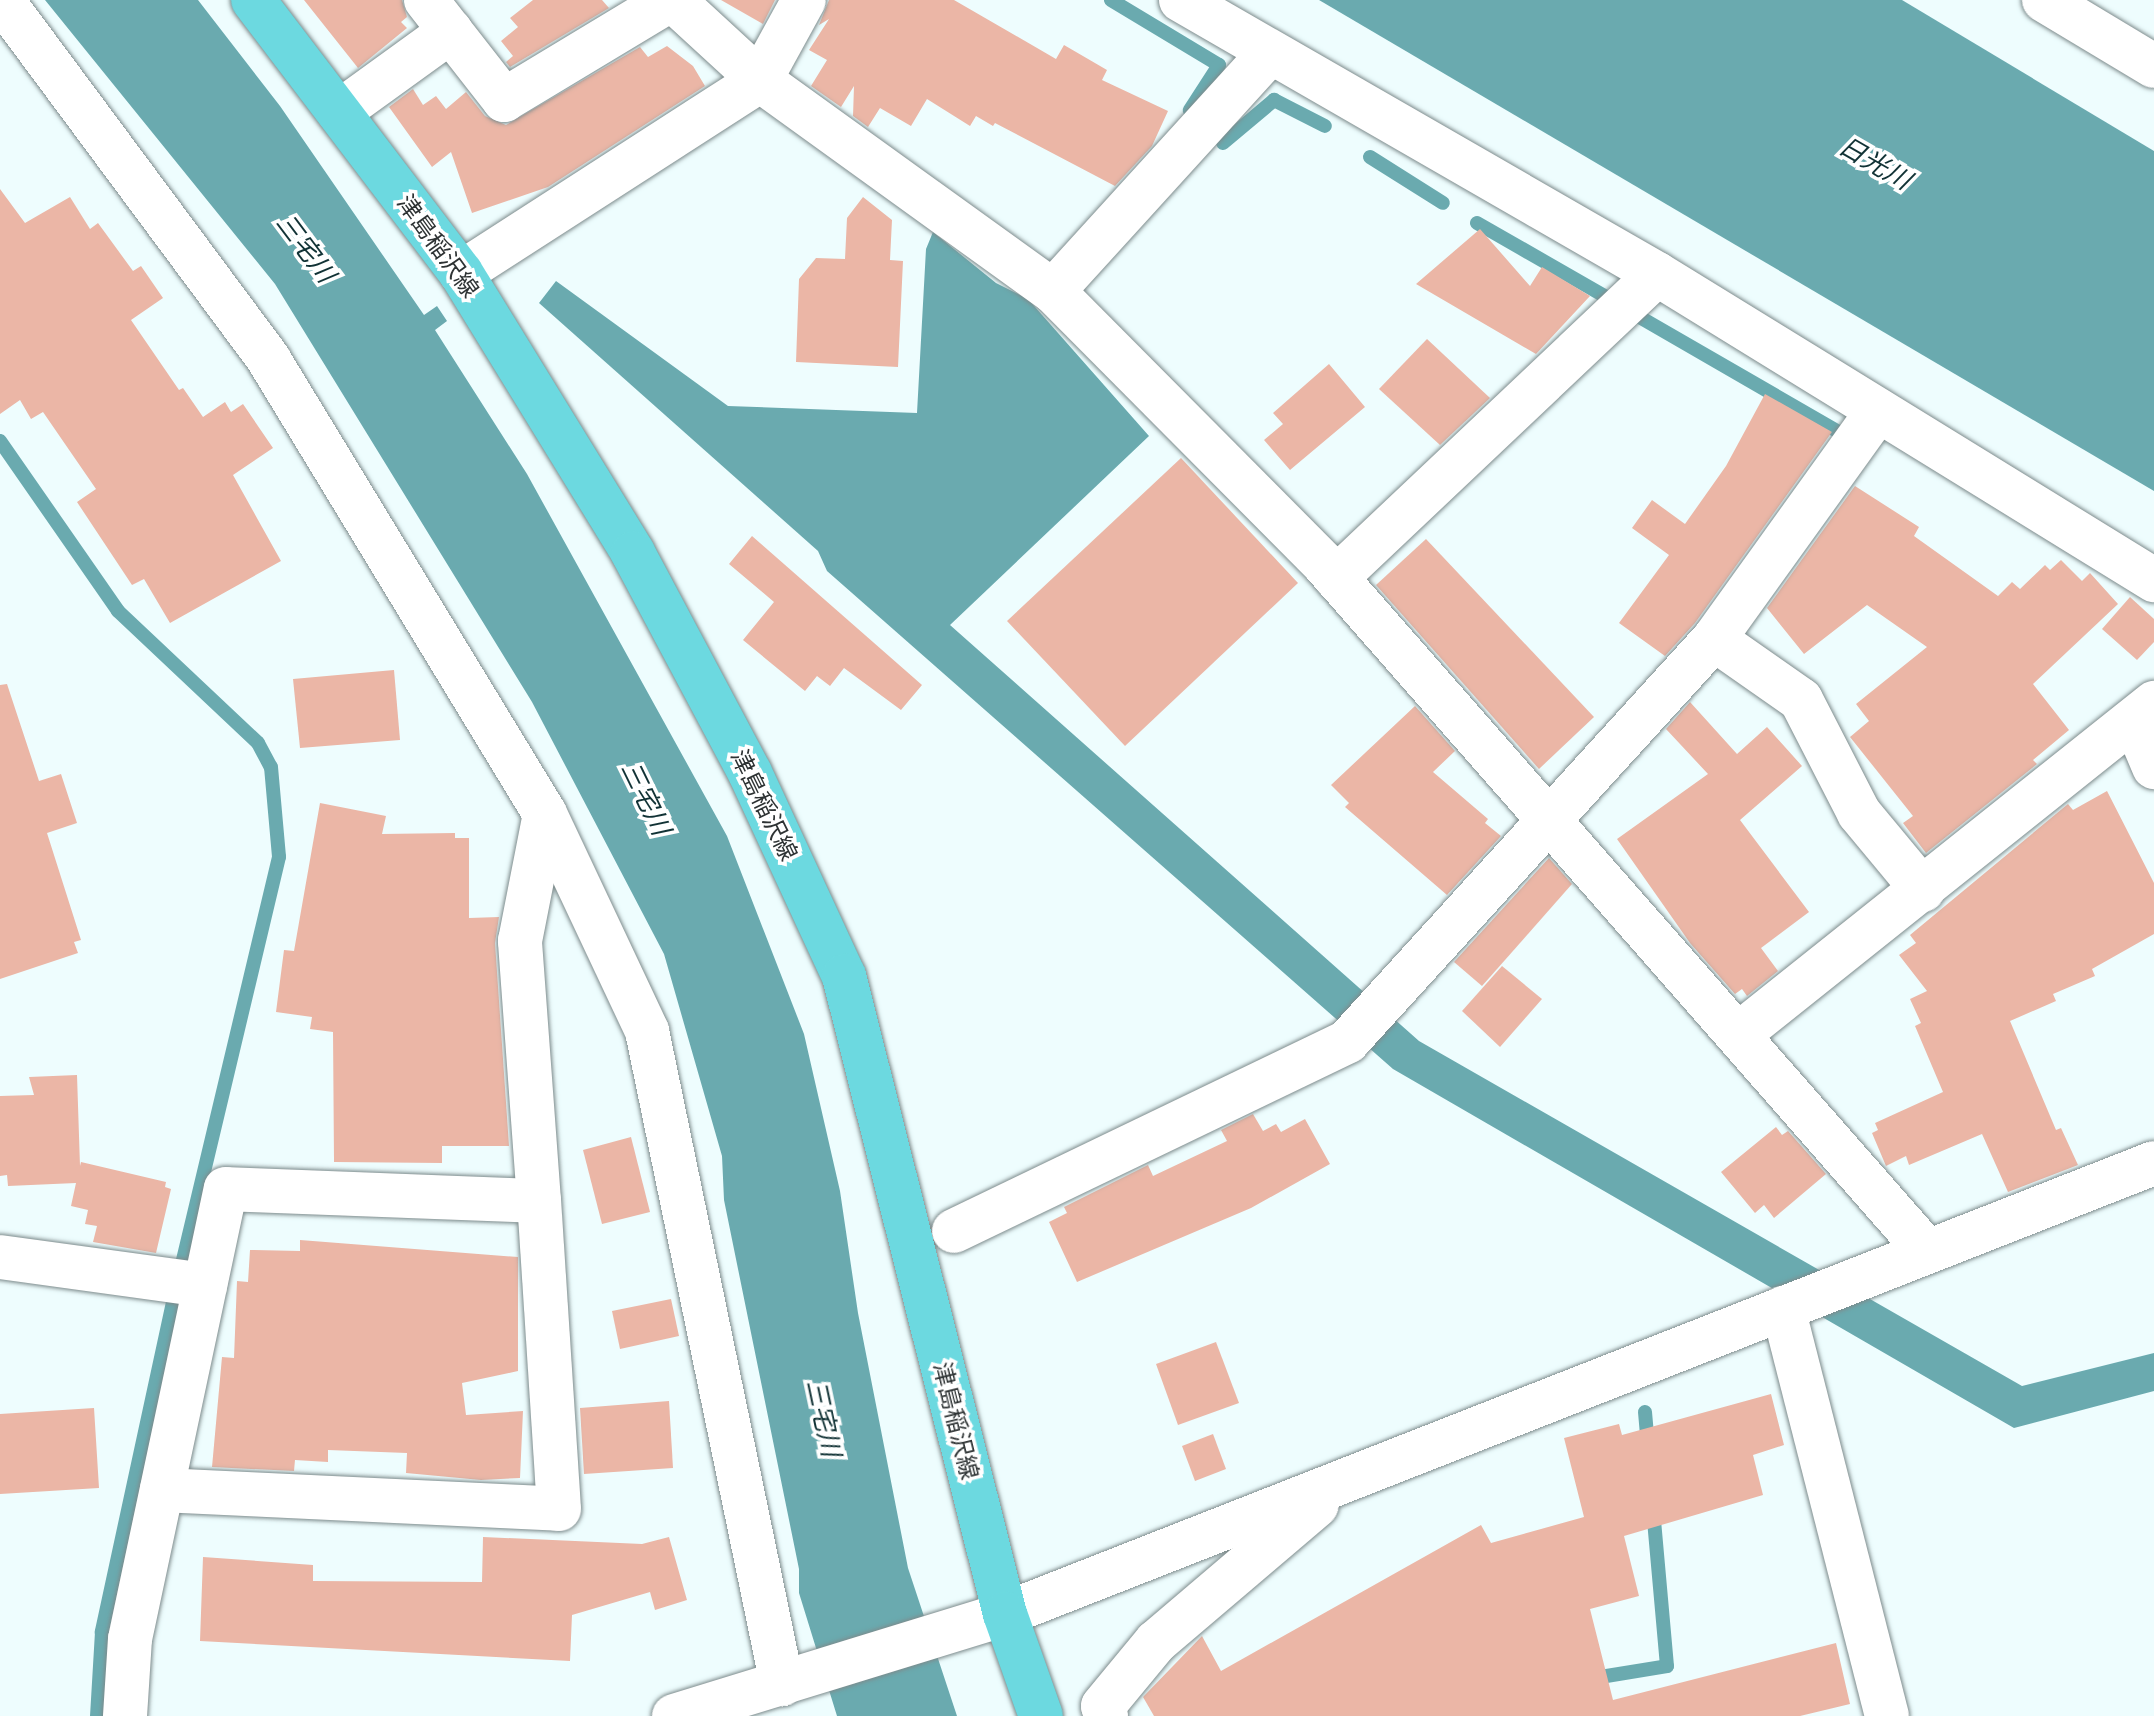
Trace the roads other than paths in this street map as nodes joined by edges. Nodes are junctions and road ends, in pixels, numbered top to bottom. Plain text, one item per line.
1 (2, 0) edge
2 (253, 0) edge
3 (671, 0) edge
4 (804, 0) edge
5 (1181, 0) edge
6 (2044, 0) edge
7 (438, 16) edge
8 (2144, 45) edge
9 (1269, 54) junction
10 (760, 80) junction
11 (339, 112) junction
12 (461, 273) junction
13 (1657, 274) junction
14 (1053, 291) junction
15 (1878, 411) junction
16 (1336, 578) junction
17 (2154, 580) edge
18 (1714, 639) junction
19 (2144, 712) edge
20 (2154, 767) edge
21 (545, 814) junction
22 (1550, 820) junction
23 (1923, 890) junction
24 (1739, 1034) junction
25 (2154, 1163) edge
26 (539, 1201) junction
27 (954, 1231) dead end
28 (1927, 1251) junction
29 (0, 1257) edge
30 (186, 1283) junction
31 (1789, 1306) junction
32 (1343, 1483) junction
33 (162, 1490) junction
34 (1005, 1614) junction
35 (794, 1680) junction
36 (125, 1716) edge
37 (674, 1716) edge
38 (1041, 1716) edge
39 (1106, 1716) edge
40 (1887, 1716) edge

1 - 21 street
2 - 11 main road, 津島稲沢線
3 - 7 street
3 - 10 street
4 - 10 street
5 - 9 street
6 - 8 street
7 - 11 street
9 - 13 street
9 - 14 street
10 - 12 street
10 - 14 street
11 - 12 main road, 津島稲沢線
12 - 34 main road, 津島稲沢線
13 - 15 street
13 - 16 street
14 - 16 street
15 - 17 street
15 - 18 street
16 - 22 street
18 - 22 street
18 - 23 street
19 - 20 street
19 - 23 street
21 - 26 street
21 - 35 street
22 - 24 street
22 - 27 street
23 - 24 street
24 - 28 street
25 - 28 street
26 - 30 street
26 - 33 street
28 - 31 street
29 - 30 street
30 - 33 street
31 - 32 street
31 - 40 street
32 - 34 street
32 - 39 street
33 - 36 street
34 - 35 street
34 - 38 main road, 津島稲沢線
35 - 37 street

